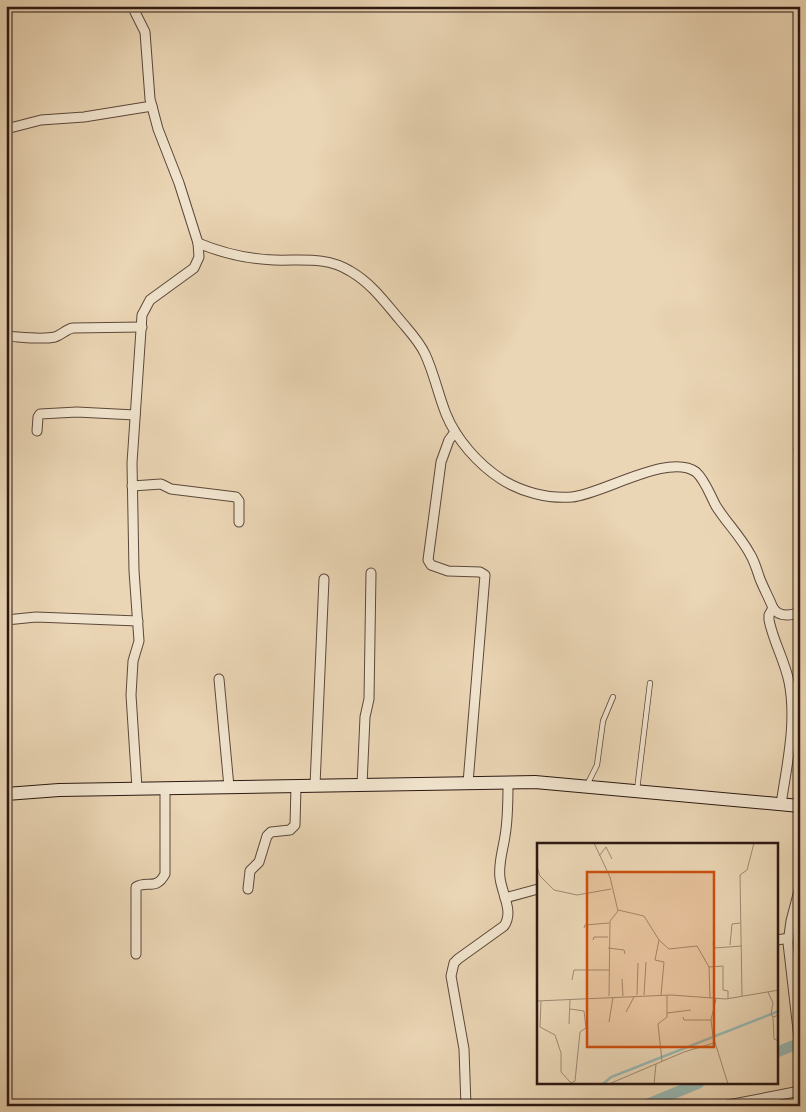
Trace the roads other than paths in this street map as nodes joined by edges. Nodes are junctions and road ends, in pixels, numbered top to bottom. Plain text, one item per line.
1 (132, 6) edge
2 (152, 106) junction
3 (6, 129) edge
4 (198, 243) junction
5 (142, 327) junction
6 (6, 336) edge
7 (135, 415) junction
8 (37, 431) dead end
9 (456, 432) junction
10 (132, 486) junction
11 (238, 522) dead end
12 (371, 573) dead end
13 (324, 579) dead end
14 (772, 611) junction
15 (800, 612) edge
16 (6, 620) edge
17 (138, 621) junction
18 (219, 679) dead end
19 (650, 683) dead end
20 (613, 697) dead end
21 (468, 783) junction
22 (508, 783) junction
23 (362, 785) junction
24 (296, 786) junction
25 (315, 786) junction
26 (229, 787) junction
27 (587, 787) junction
28 (137, 788) junction
29 (165, 788) junction
30 (637, 791) junction
31 (6, 794) edge
32 (781, 804) junction
33 (800, 806) edge
34 (800, 888) edge
35 (248, 889) dead end
36 (537, 889) edge
37 (505, 898) junction
38 (789, 938) junction
39 (778, 940) edge
40 (136, 954) dead end
41 (800, 1046) edge
42 (800, 1091) edge
43 (466, 1106) edge
44 (723, 1106) edge

1 - 2 street
2 - 3 street
2 - 4 street
4 - 5 street
4 - 9 street
5 - 6 street
5 - 7 street
7 - 8 street
7 - 10 street
9 - 14 street
9 - 21 street
10 - 11 street
10 - 17 street
12 - 23 street
13 - 25 street
14 - 15 street
14 - 32 street
16 - 17 street
17 - 28 street
18 - 26 street
19 - 30 lane
20 - 27 lane
21 - 22 main road
21 - 23 main road
22 - 27 main road
22 - 37 street
23 - 25 main road
24 - 25 main road
24 - 26 main road
24 - 35 street
26 - 29 main road
27 - 30 main road
28 - 29 main road
28 - 31 main road
29 - 40 street
30 - 32 main road
32 - 33 main road
34 - 38 street
36 - 37 street
37 - 43 street
38 - 39 street
38 - 41 street
42 - 44 street

